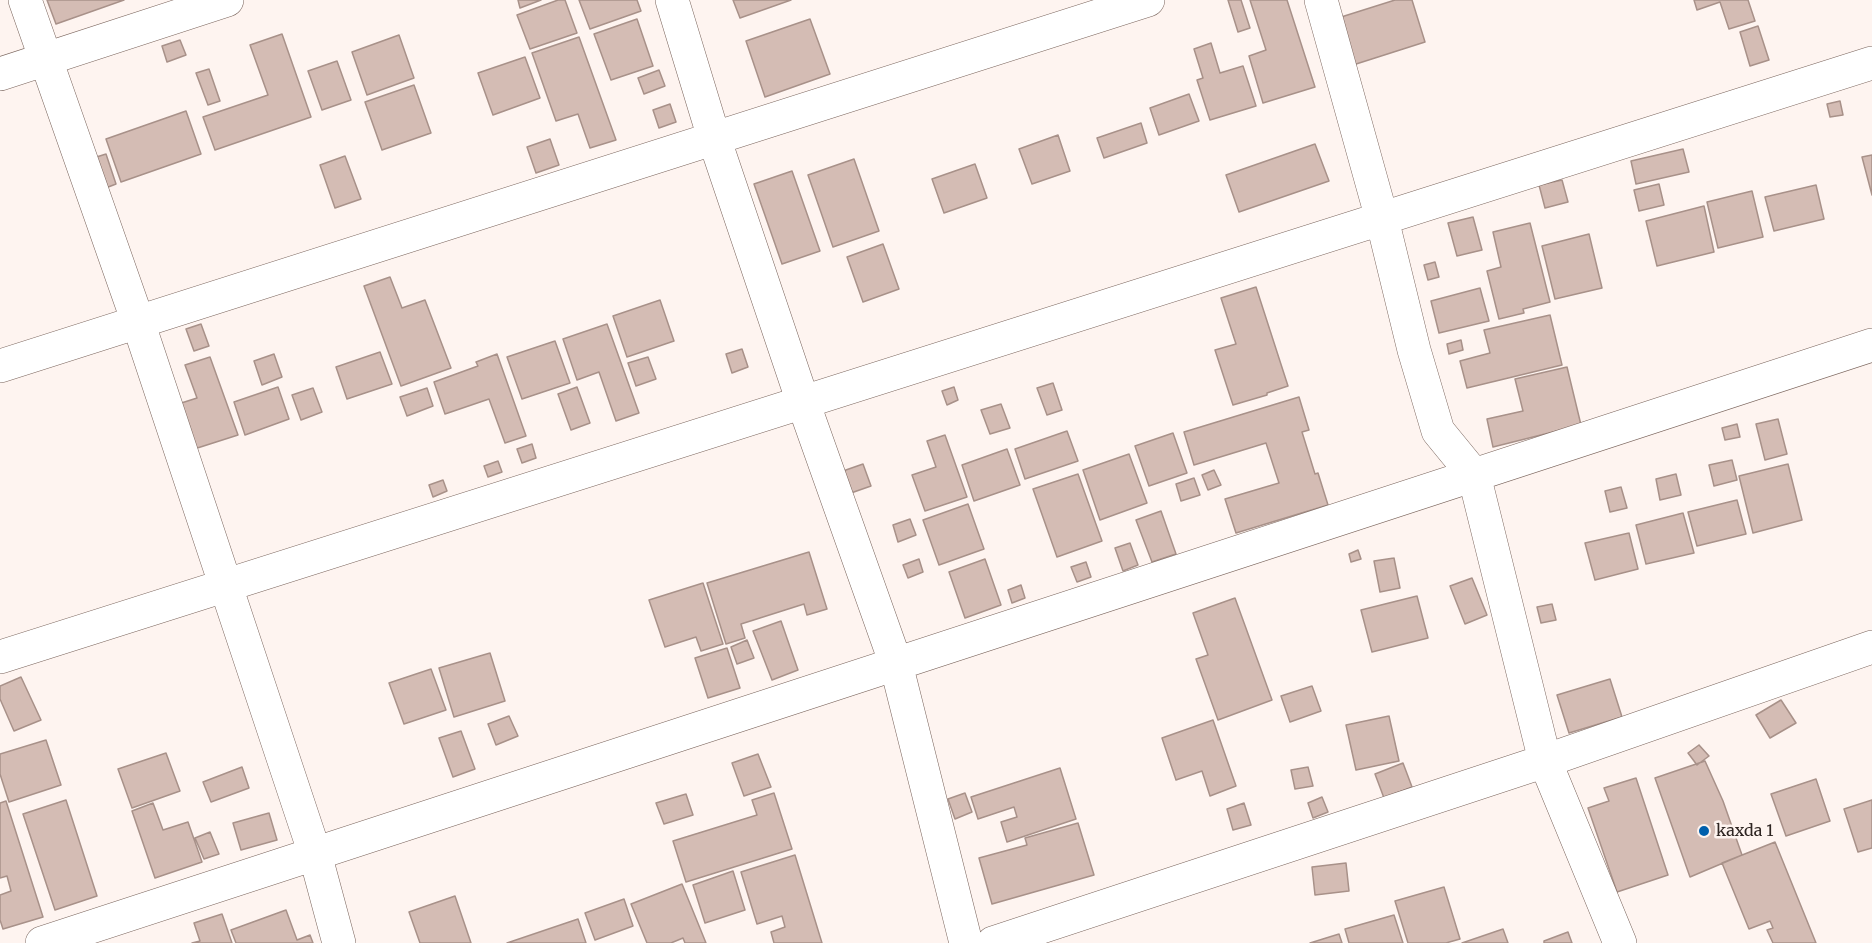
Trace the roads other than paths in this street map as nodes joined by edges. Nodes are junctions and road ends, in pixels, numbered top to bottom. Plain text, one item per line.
1 (25, 0) edge
2 (227, 0) edge
3 (672, 0) edge
4 (1148, 0) edge
5 (1321, 0) edge
6 (45, 60) junction
7 (1872, 63) edge
8 (0, 74) edge
9 (714, 138) junction
10 (1382, 219) junction
11 (138, 322) junction
12 (1872, 345) edge
13 (0, 366) edge
14 (803, 402) junction
15 (1474, 475) junction
16 (226, 585) junction
17 (1872, 647) edge
18 (0, 657) edge
19 (896, 664) junction
20 (1545, 762) junction
21 (315, 854) junction
22 (42, 943) edge
23 (339, 943) edge
24 (966, 943) edge
25 (993, 943) edge
26 (1620, 943) edge

1 - 6 street
2 - 6 street
3 - 9 street
4 - 9 street
5 - 10 street
6 - 8 street
6 - 11 street
7 - 10 street
9 - 11 street
9 - 14 street
10 - 14 street
10 - 15 street
11 - 13 street
11 - 16 street
12 - 15 street
14 - 16 street
14 - 19 street
15 - 19 street
15 - 20 street
16 - 18 street
16 - 21 street
17 - 20 street
19 - 21 street
19 - 24 street
20 - 25 street
20 - 26 street
21 - 22 street
21 - 23 street

